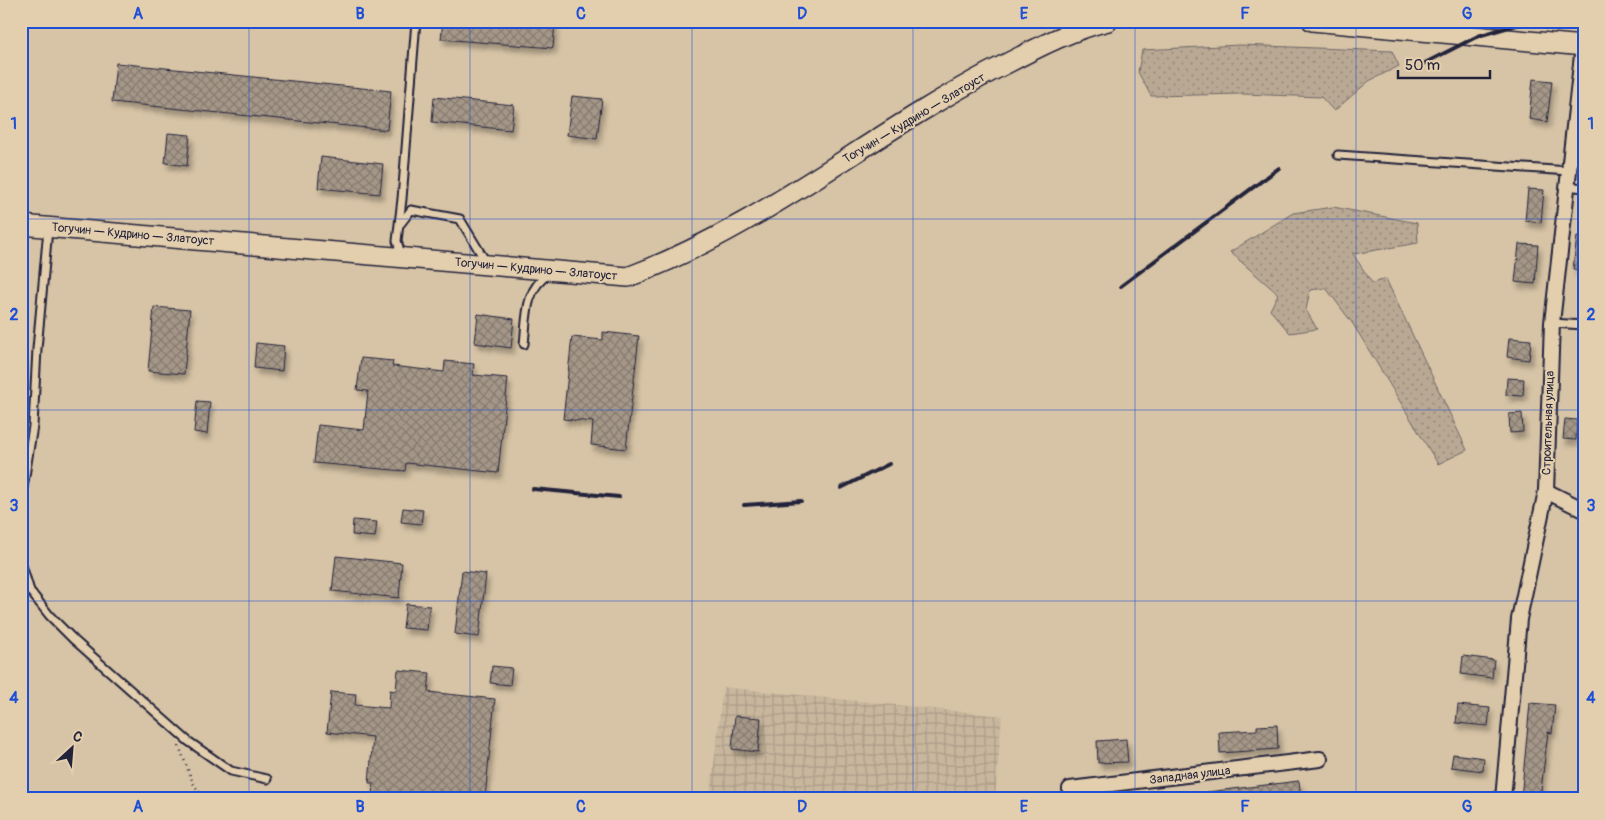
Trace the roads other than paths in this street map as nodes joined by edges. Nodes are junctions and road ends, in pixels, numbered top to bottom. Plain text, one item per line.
1 (416, 21) edge
2 (1108, 21) edge
3 (1312, 21) edge
4 (1583, 46) edge
5 (1338, 155) dead end
6 (1569, 171) junction
7 (1567, 186) junction
8 (1584, 188) edge
9 (21, 225) edge
10 (48, 226) junction
11 (399, 226) junction
12 (402, 257) junction
13 (488, 265) junction
14 (556, 270) junction
15 (1552, 323) junction
16 (1584, 325) edge
17 (524, 344) dead end
18 (1546, 491) junction
19 (21, 501) edge
20 (1584, 510) edge
21 (21, 562) edge
22 (1320, 759) dead end
23 (267, 779) dead end
24 (1071, 799) edge
25 (1503, 799) edge

1 - 11 lane
2 - 14 street, Тогучин — Кудрино — Златоуст
3 - 4 street
4 - 6 street, Строительная улица
5 - 6 lane
6 - 7 street, Строительная улица
7 - 8 lane
7 - 15 street, Строительная улица
9 - 10 street, Тогучин — Кудрино — Златоуст
10 - 12 street, Тогучин — Кудрино — Златоуст
10 - 19 lane
11 - 12 lane
11 - 13 lane
12 - 13 street, Тогучин — Кудрино — Златоуст
13 - 14 street, Тогучин — Кудрино — Златоуст
14 - 17 lane
15 - 16 lane
15 - 18 street, Строительная улица
18 - 20 street
18 - 25 street, Строительная улица
21 - 23 lane
22 - 24 street, Западная улица

